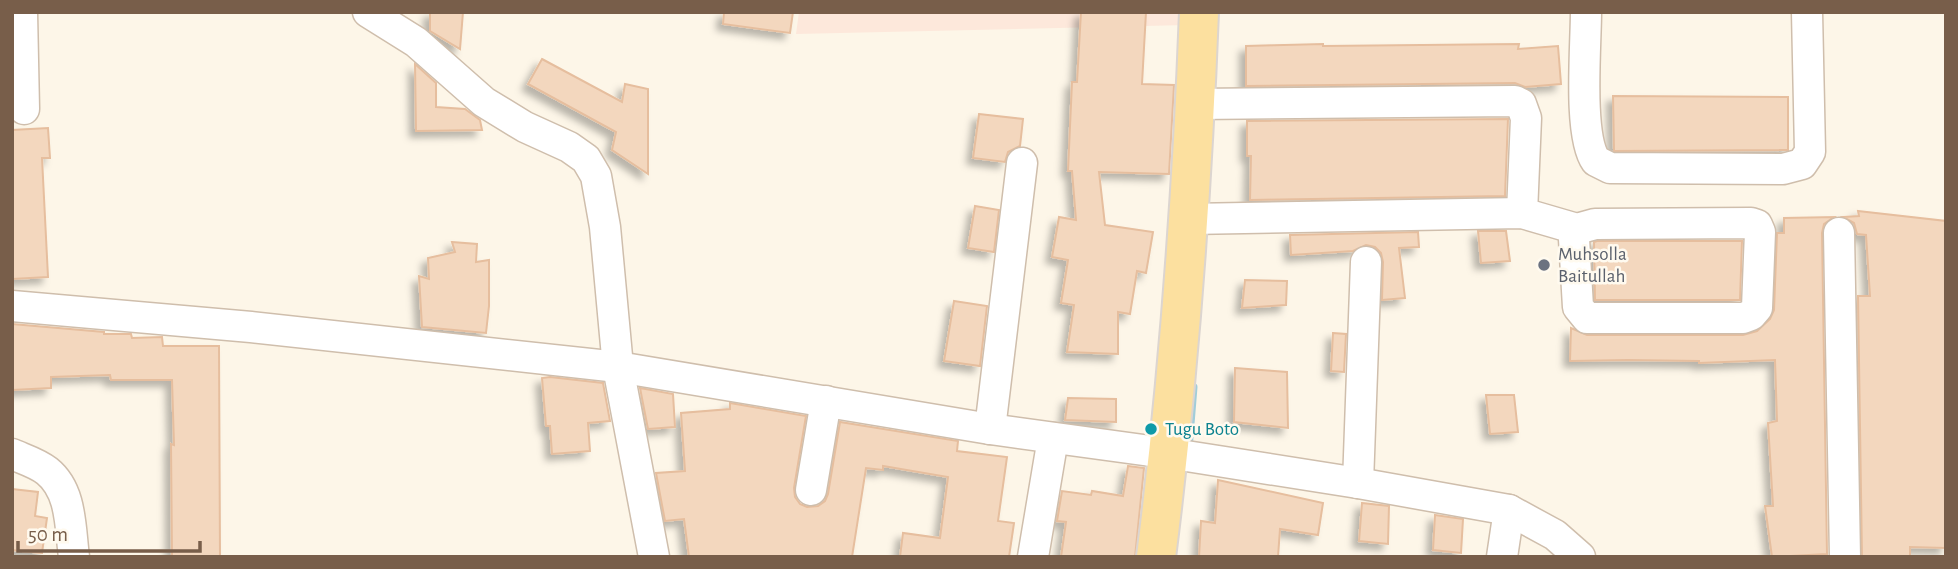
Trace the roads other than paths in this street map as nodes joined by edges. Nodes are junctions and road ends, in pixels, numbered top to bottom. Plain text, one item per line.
1 (22, 12) edge
2 (368, 12) edge
3 (1586, 12) edge
4 (1807, 12) edge
5 (1199, 31) edge
6 (1206, 103) junction
7 (24, 109) dead end
8 (1022, 163) dead end
9 (1522, 213) junction
10 (1199, 219) junction
11 (1577, 229) junction
12 (1839, 233) dead end
13 (1366, 262) dead end
14 (12, 306) edge
15 (618, 367) junction
16 (826, 401) junction
17 (990, 429) junction
18 (1053, 438) junction
19 (12, 454) edge
20 (1182, 456) junction
21 (1358, 483) junction
22 (811, 490) dead end
23 (1509, 510) junction
24 (74, 557) edge
25 (654, 557) edge
26 (1033, 557) edge
27 (1156, 557) edge
28 (1502, 557) edge
29 (1580, 557) edge
30 (1845, 557) edge

1 - 7 street
2 - 15 street
3 - 4 street
5 - 6 main road
6 - 9 street
6 - 10 main road
8 - 17 street
9 - 10 street
9 - 11 street
10 - 20 main road
11 - 11 street
12 - 30 street
13 - 21 street
14 - 15 street
15 - 16 street
15 - 25 street
16 - 17 street
16 - 22 street
17 - 18 street
18 - 20 street
18 - 26 street
19 - 24 street
20 - 21 street
20 - 27 main road
21 - 23 street
23 - 28 street
23 - 29 street

